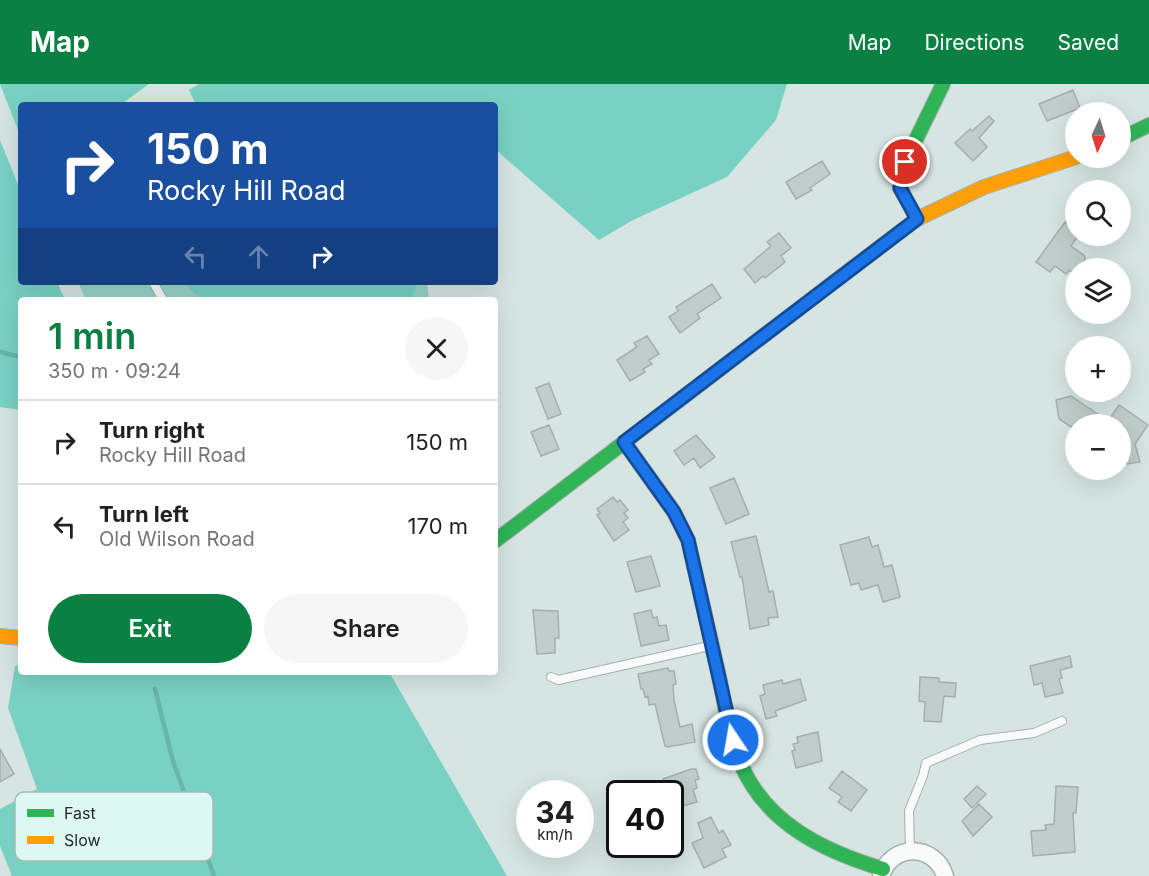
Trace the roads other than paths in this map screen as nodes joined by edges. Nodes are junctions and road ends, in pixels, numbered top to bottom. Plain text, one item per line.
1 (943, 84) edge
2 (1149, 125) edge
3 (1131, 134) edge
4 (1065, 161) edge
5 (917, 219) junction
6 (624, 442) junction
7 (498, 539) edge
8 (0, 636) edge
9 (18, 638) edge
10 (713, 646) junction
11 (551, 677) dead end
12 (1062, 721) dead end
13 (910, 850) junction
14 (882, 873) edge
15 (945, 876) edge

1 - 5 main road
2 - 3 main road
4 - 5 main road
5 - 6 main road
6 - 7 main road
6 - 10 main road
8 - 9 main road
10 - 11 lane
10 - 14 main road
12 - 13 lane
13 - 14 street
13 - 15 street

